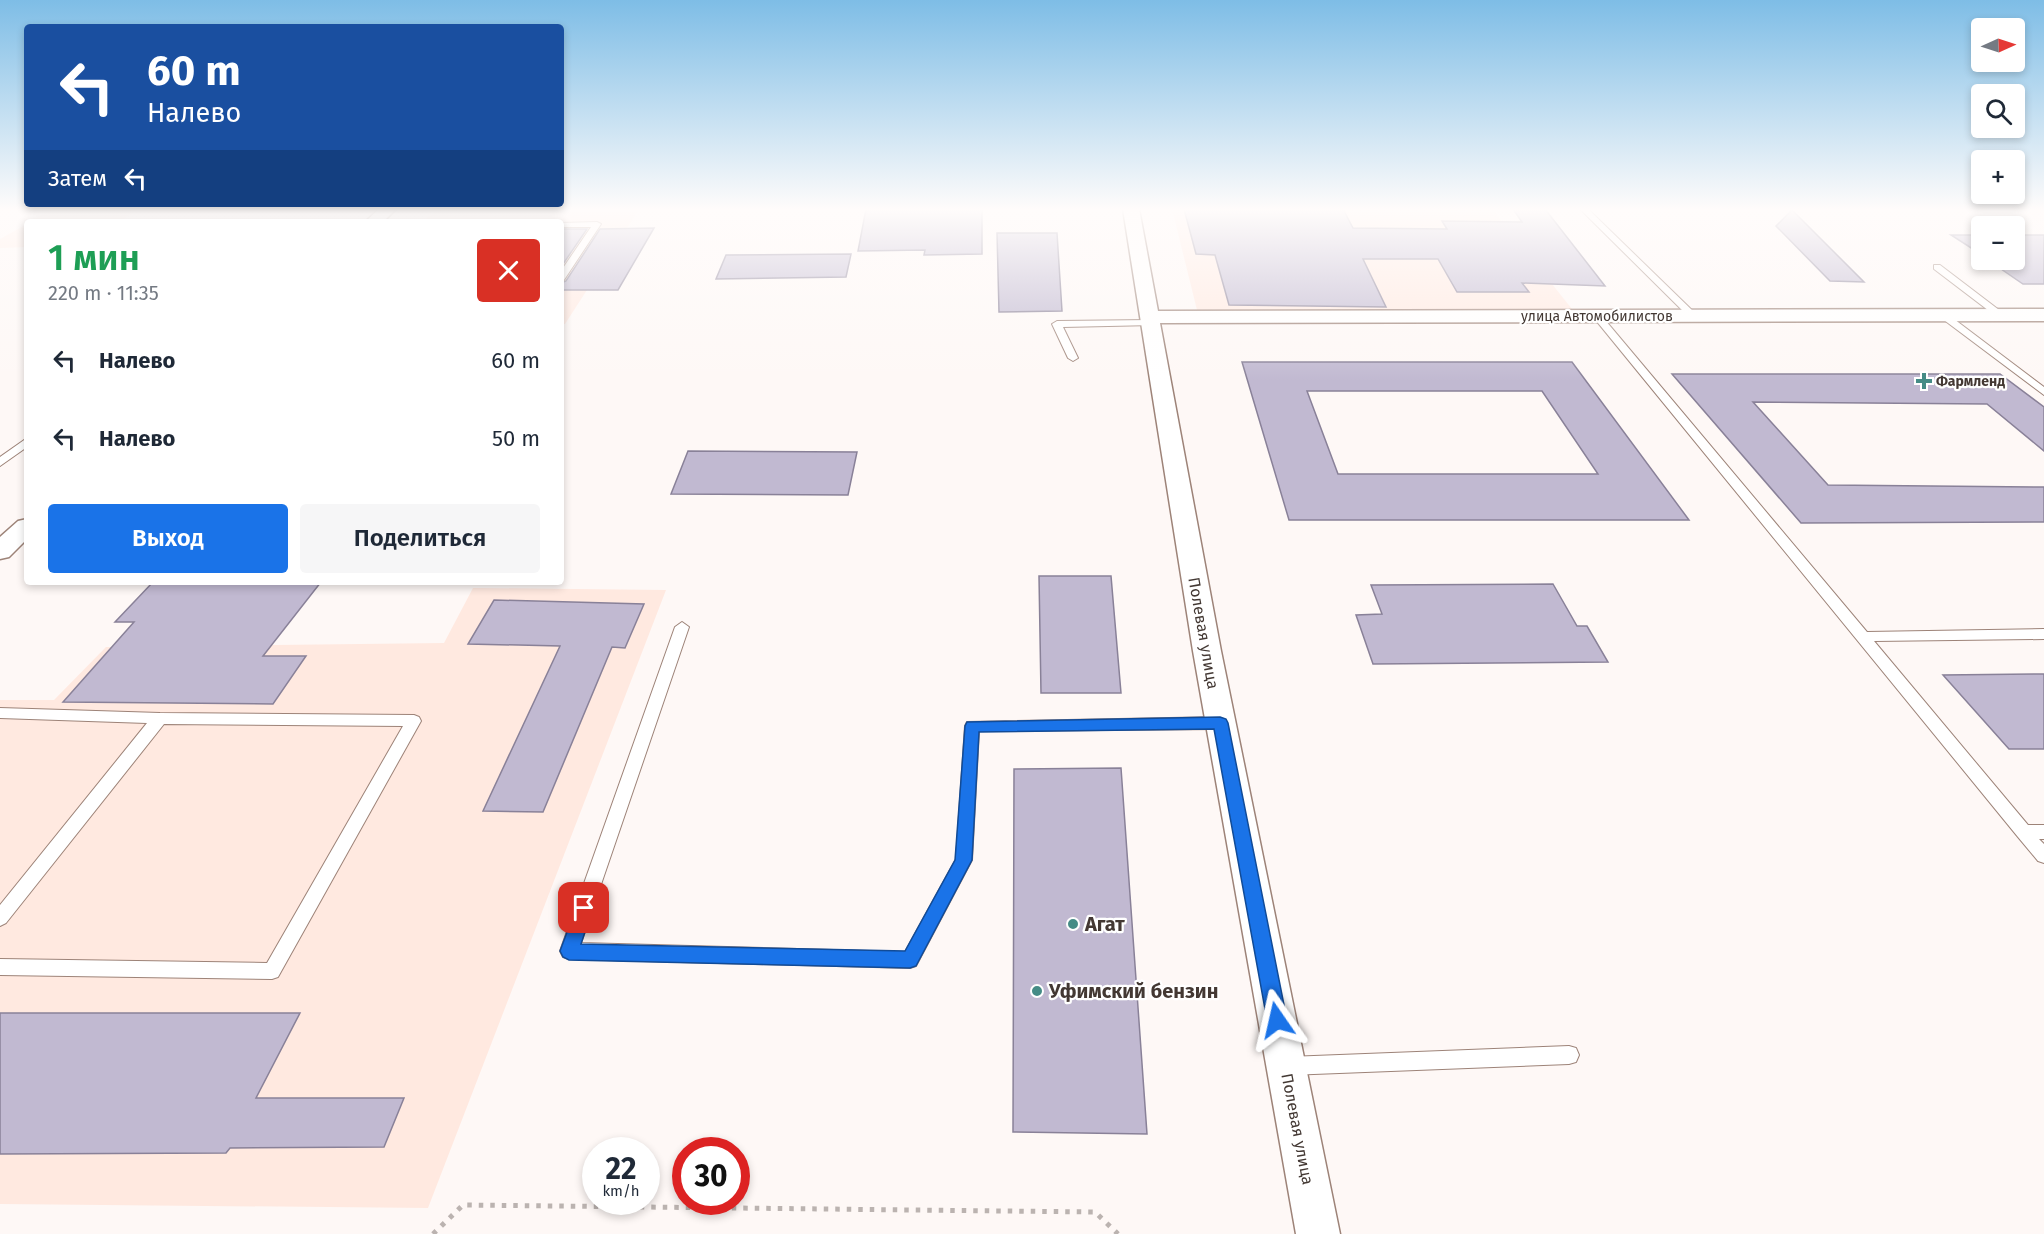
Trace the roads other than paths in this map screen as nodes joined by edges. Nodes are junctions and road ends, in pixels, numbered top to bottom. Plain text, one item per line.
1 (1141, 267) edge
2 (1643, 267) edge
3 (1937, 267) dead end
4 (1943, 315) junction
5 (2000, 315) junction
6 (2044, 315) edge
7 (1596, 316) junction
8 (1693, 316) junction
9 (1150, 320) junction
10 (1073, 358) dead end
11 (2044, 392) edge
12 (24, 443) edge
13 (0, 463) edge
14 (24, 529) edge
15 (0, 551) edge
16 (682, 627) dead end
17 (2044, 634) edge
18 (1862, 637) junction
19 (0, 713) edge
20 (160, 718) junction
21 (1220, 723) junction
22 (2024, 832) junction
23 (2044, 832) edge
24 (2044, 856) edge
25 (0, 918) edge
26 (0, 967) edge
27 (1569, 1055) dead end
28 (1286, 1066) junction
29 (1318, 1234) edge

1 - 9 street, Полевая улица
2 - 8 lane
3 - 5 lane
4 - 5 street, улица Автомобилистов
4 - 8 street, улица Автомобилистов
4 - 11 lane
5 - 6 street, улица Автомобилистов
7 - 8 street, улица Автомобилистов
7 - 9 street, улица Автомобилистов
7 - 18 lane
9 - 10 lane
9 - 21 street, Полевая улица
12 - 13 lane
14 - 15 street
16 - 21 lane
17 - 18 lane
18 - 22 lane
19 - 20 lane
20 - 25 lane
20 - 26 lane
21 - 28 street, Полевая улица
22 - 23 lane
22 - 24 lane
27 - 28 lane
28 - 29 street, Полевая улица

